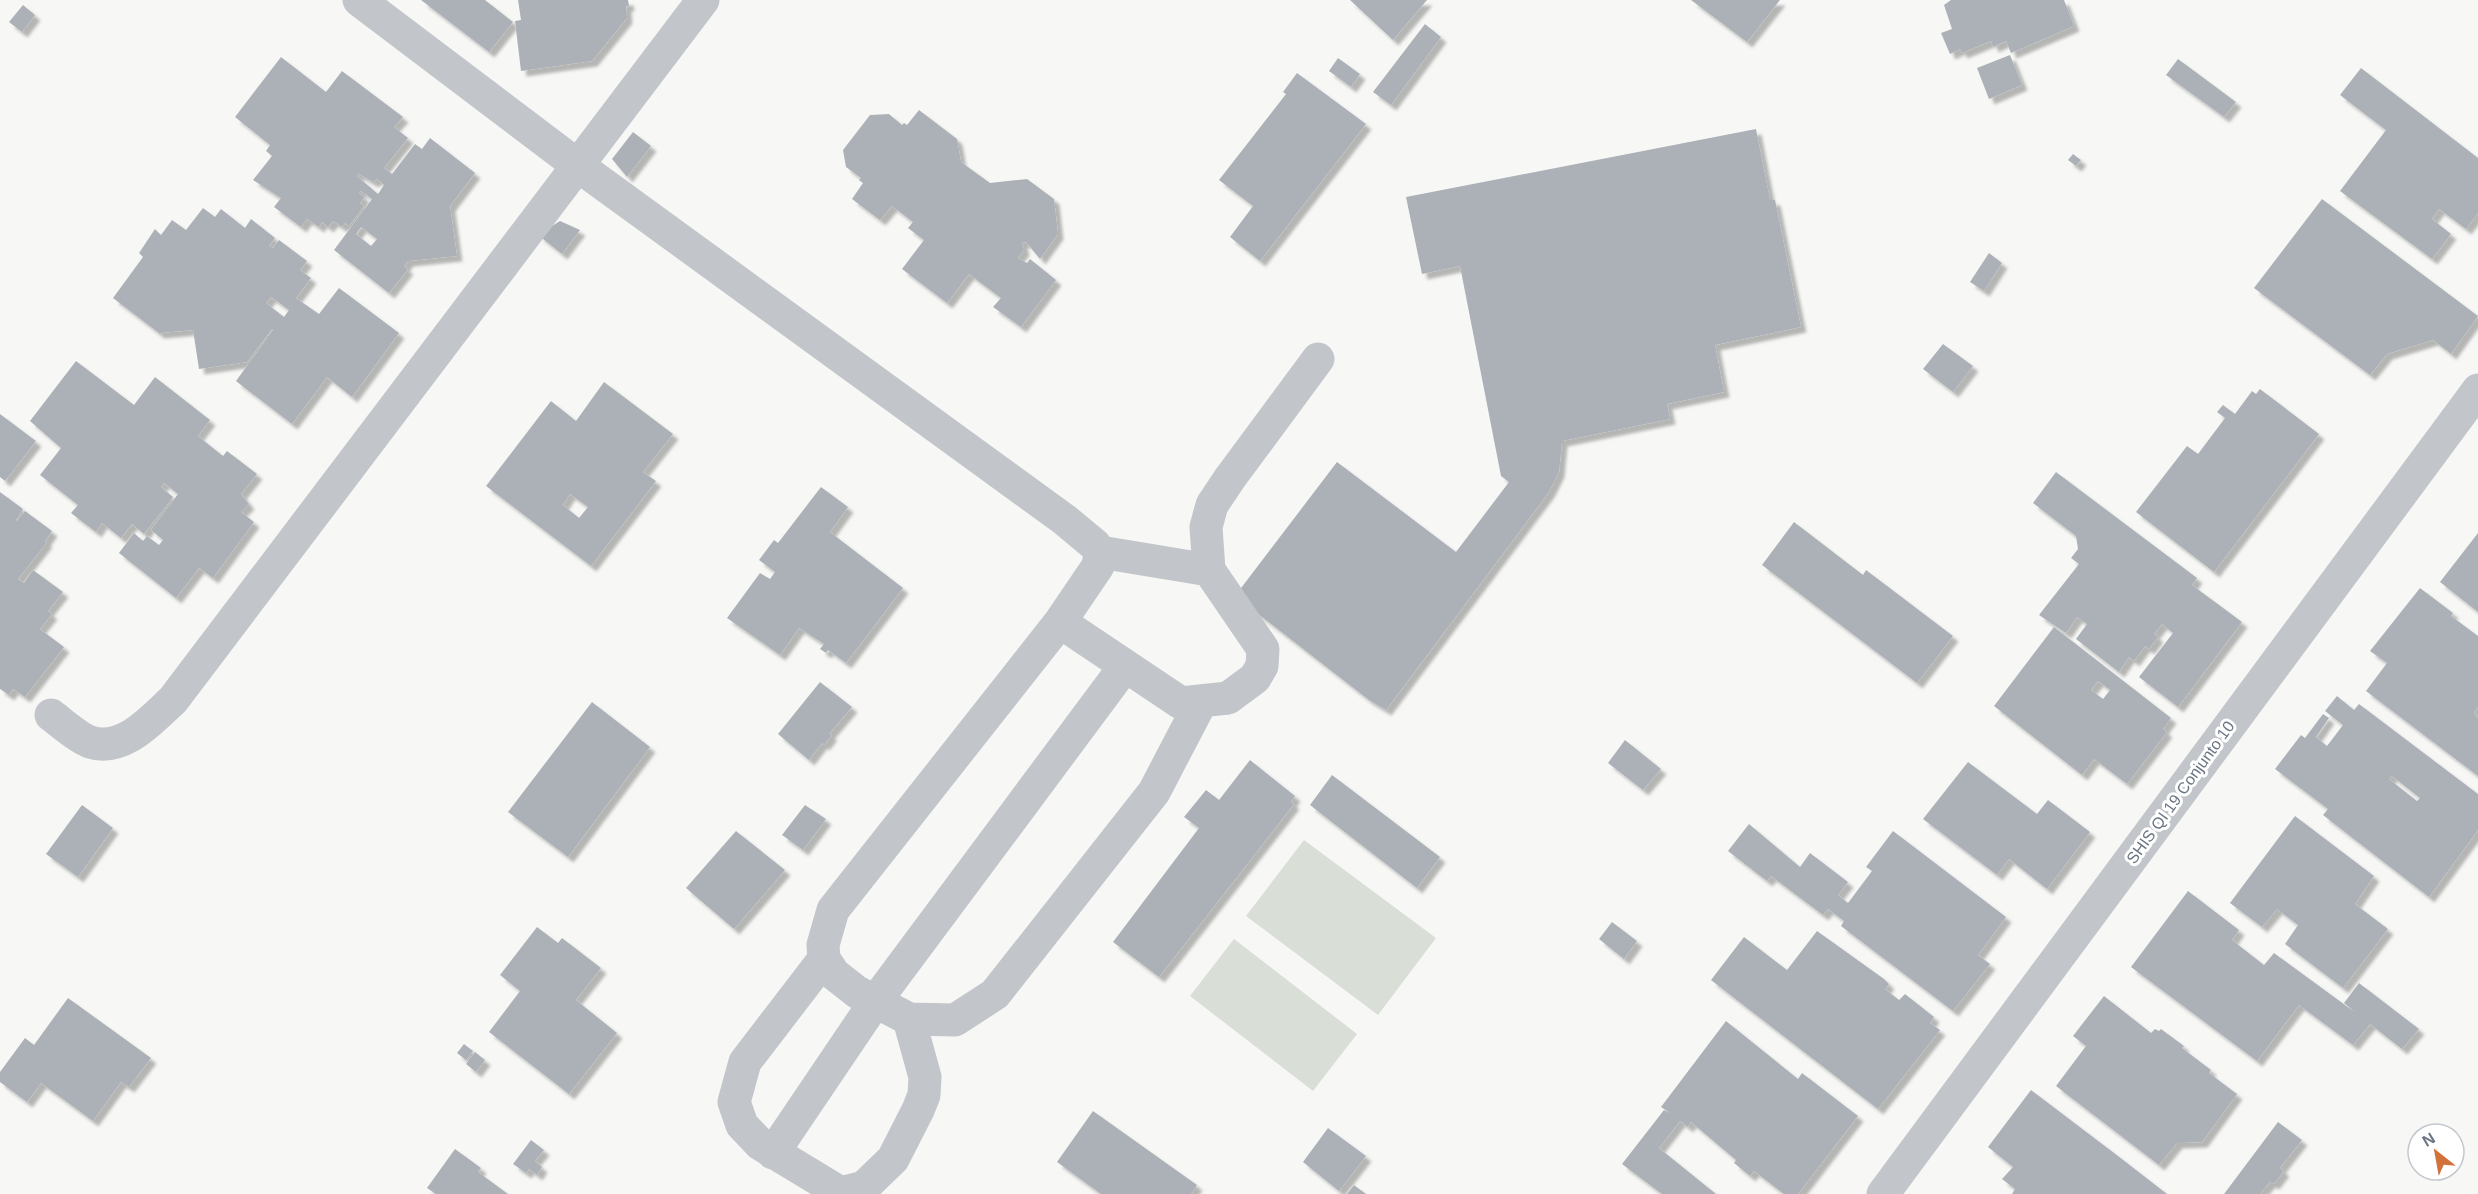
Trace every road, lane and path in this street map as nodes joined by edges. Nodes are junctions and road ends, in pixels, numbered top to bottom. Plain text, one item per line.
1 (359, 0) edge
2 (703, 0) edge
3 (577, 165) junction
4 (1318, 359) dead end
5 (2478, 390) edge
6 (1100, 552) junction
7 (1209, 570) junction
8 (1060, 622) junction
9 (1125, 666) junction
10 (1201, 702) junction
11 (51, 716) dead end
12 (824, 959) junction
13 (875, 1002) junction
14 (909, 1019) junction
15 (773, 1153) junction
16 (1883, 1194) edge

1 - 3 street
2 - 3 street
3 - 6 street
3 - 11 street
4 - 7 street
5 - 16 street, SHIS QI 19 Conjunto 10
6 - 7 street
6 - 8 street
7 - 10 street
8 - 9 street
8 - 12 street
9 - 10 street
9 - 13 street
10 - 14 street
12 - 13 street
12 - 15 street
13 - 14 street
13 - 15 street
14 - 15 street

